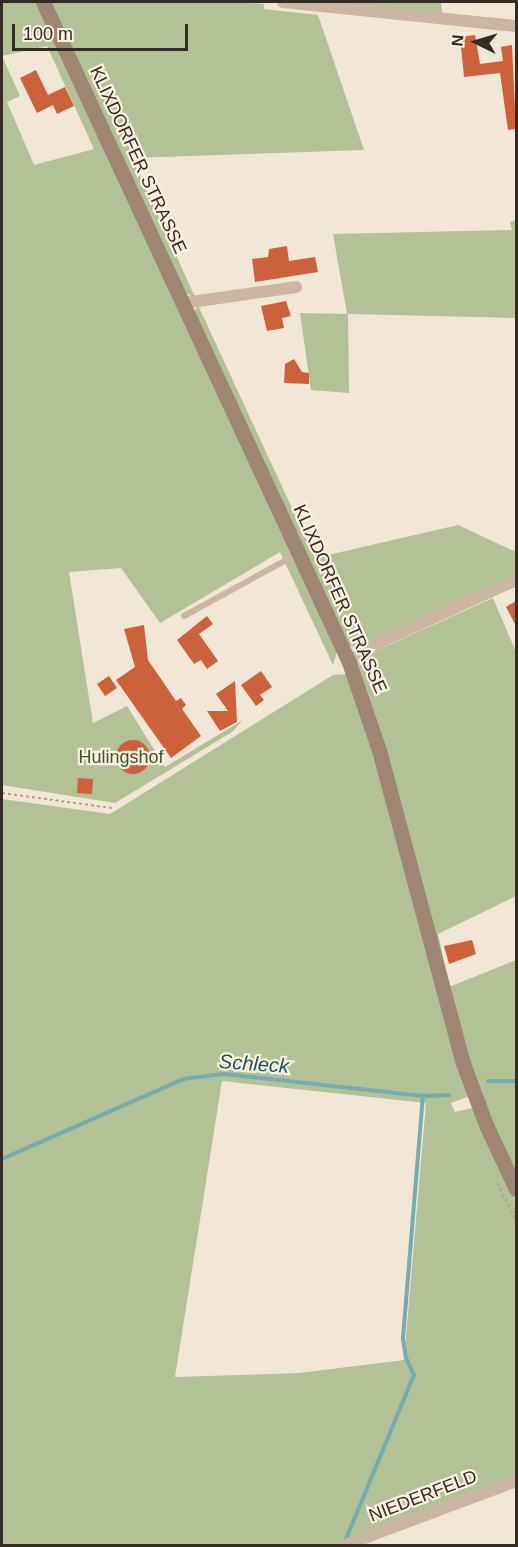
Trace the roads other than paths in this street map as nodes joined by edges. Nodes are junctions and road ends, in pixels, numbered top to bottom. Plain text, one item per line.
1 (43, 2) edge
2 (283, 2) edge
3 (516, 26) edge
4 (296, 287) dead end
5 (184, 303) junction
6 (299, 553) junction
7 (516, 580) edge
8 (184, 616) dead end
9 (349, 662) junction
10 (516, 1189) edge
11 (516, 1480) edge
12 (343, 1545) edge

1 - 5 street, KLIXDORFER STRASSE
2 - 3 street
4 - 5 street
5 - 6 street, KLIXDORFER STRASSE
6 - 8 lane
6 - 9 street, KLIXDORFER STRASSE
7 - 9 street
9 - 10 street, KLIXDORFER STRASSE
11 - 12 street, NIEDERFELD

